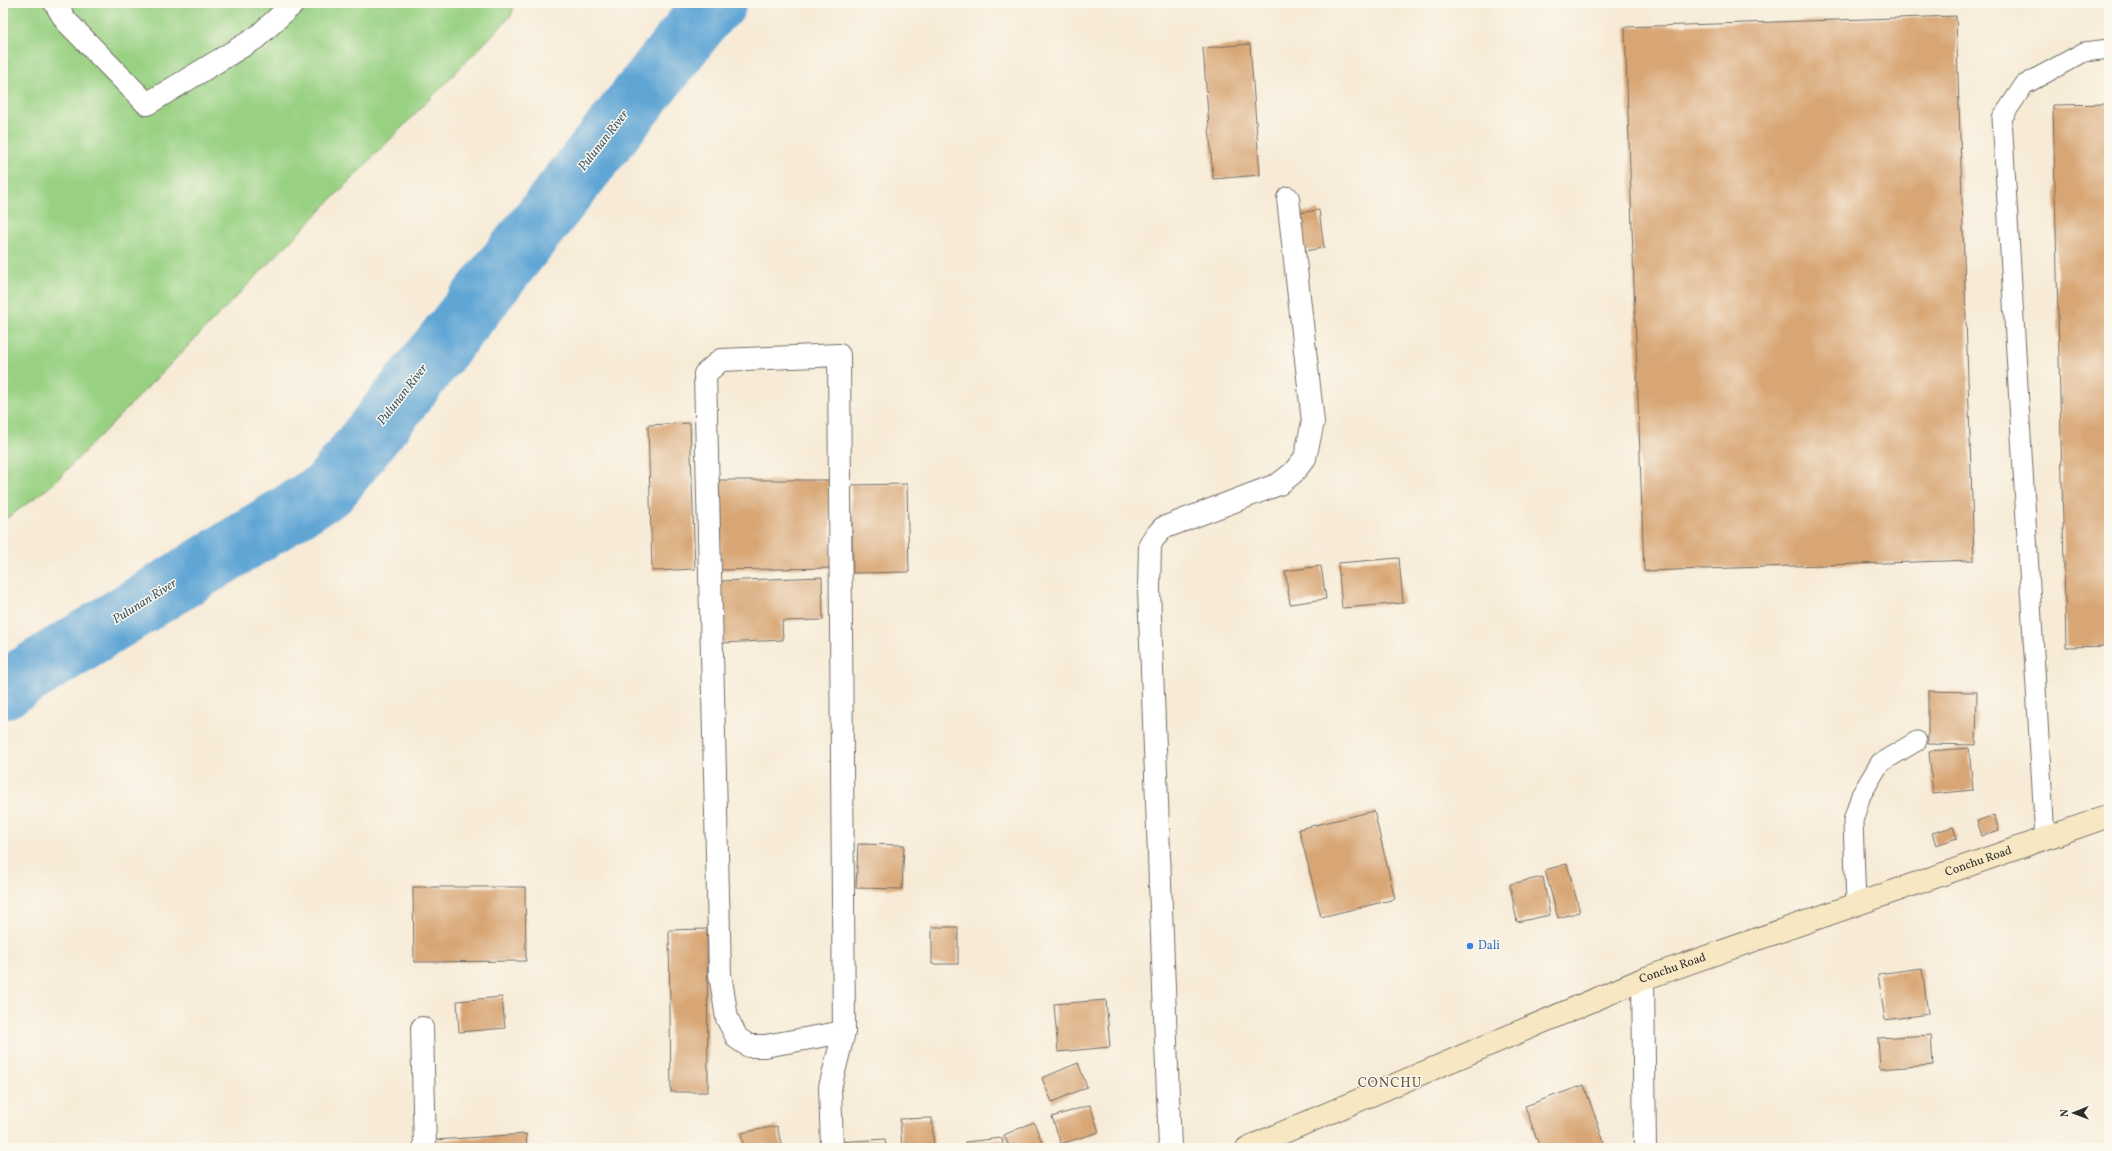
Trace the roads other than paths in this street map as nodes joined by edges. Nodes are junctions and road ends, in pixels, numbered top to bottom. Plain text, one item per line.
1 (55, 3) edge
2 (294, 3) edge
3 (2109, 49) edge
4 (1288, 198) dead end
5 (1917, 741) dead end
6 (2109, 816) edge
7 (2045, 838) junction
8 (1856, 904) junction
9 (1643, 979) junction
10 (422, 1028) dead end
11 (844, 1032) junction
12 (426, 1148) edge
13 (832, 1148) edge
14 (1170, 1148) edge
15 (1247, 1148) edge
16 (1645, 1148) edge

1 - 2 street
3 - 7 lane
4 - 14 street
5 - 8 lane
6 - 7 main road, Conchu Road
7 - 8 main road, Conchu Road
8 - 9 main road, Conchu Road
9 - 15 main road, Conchu Road
9 - 16 street
10 - 12 street
11 - 11 street
11 - 13 street

